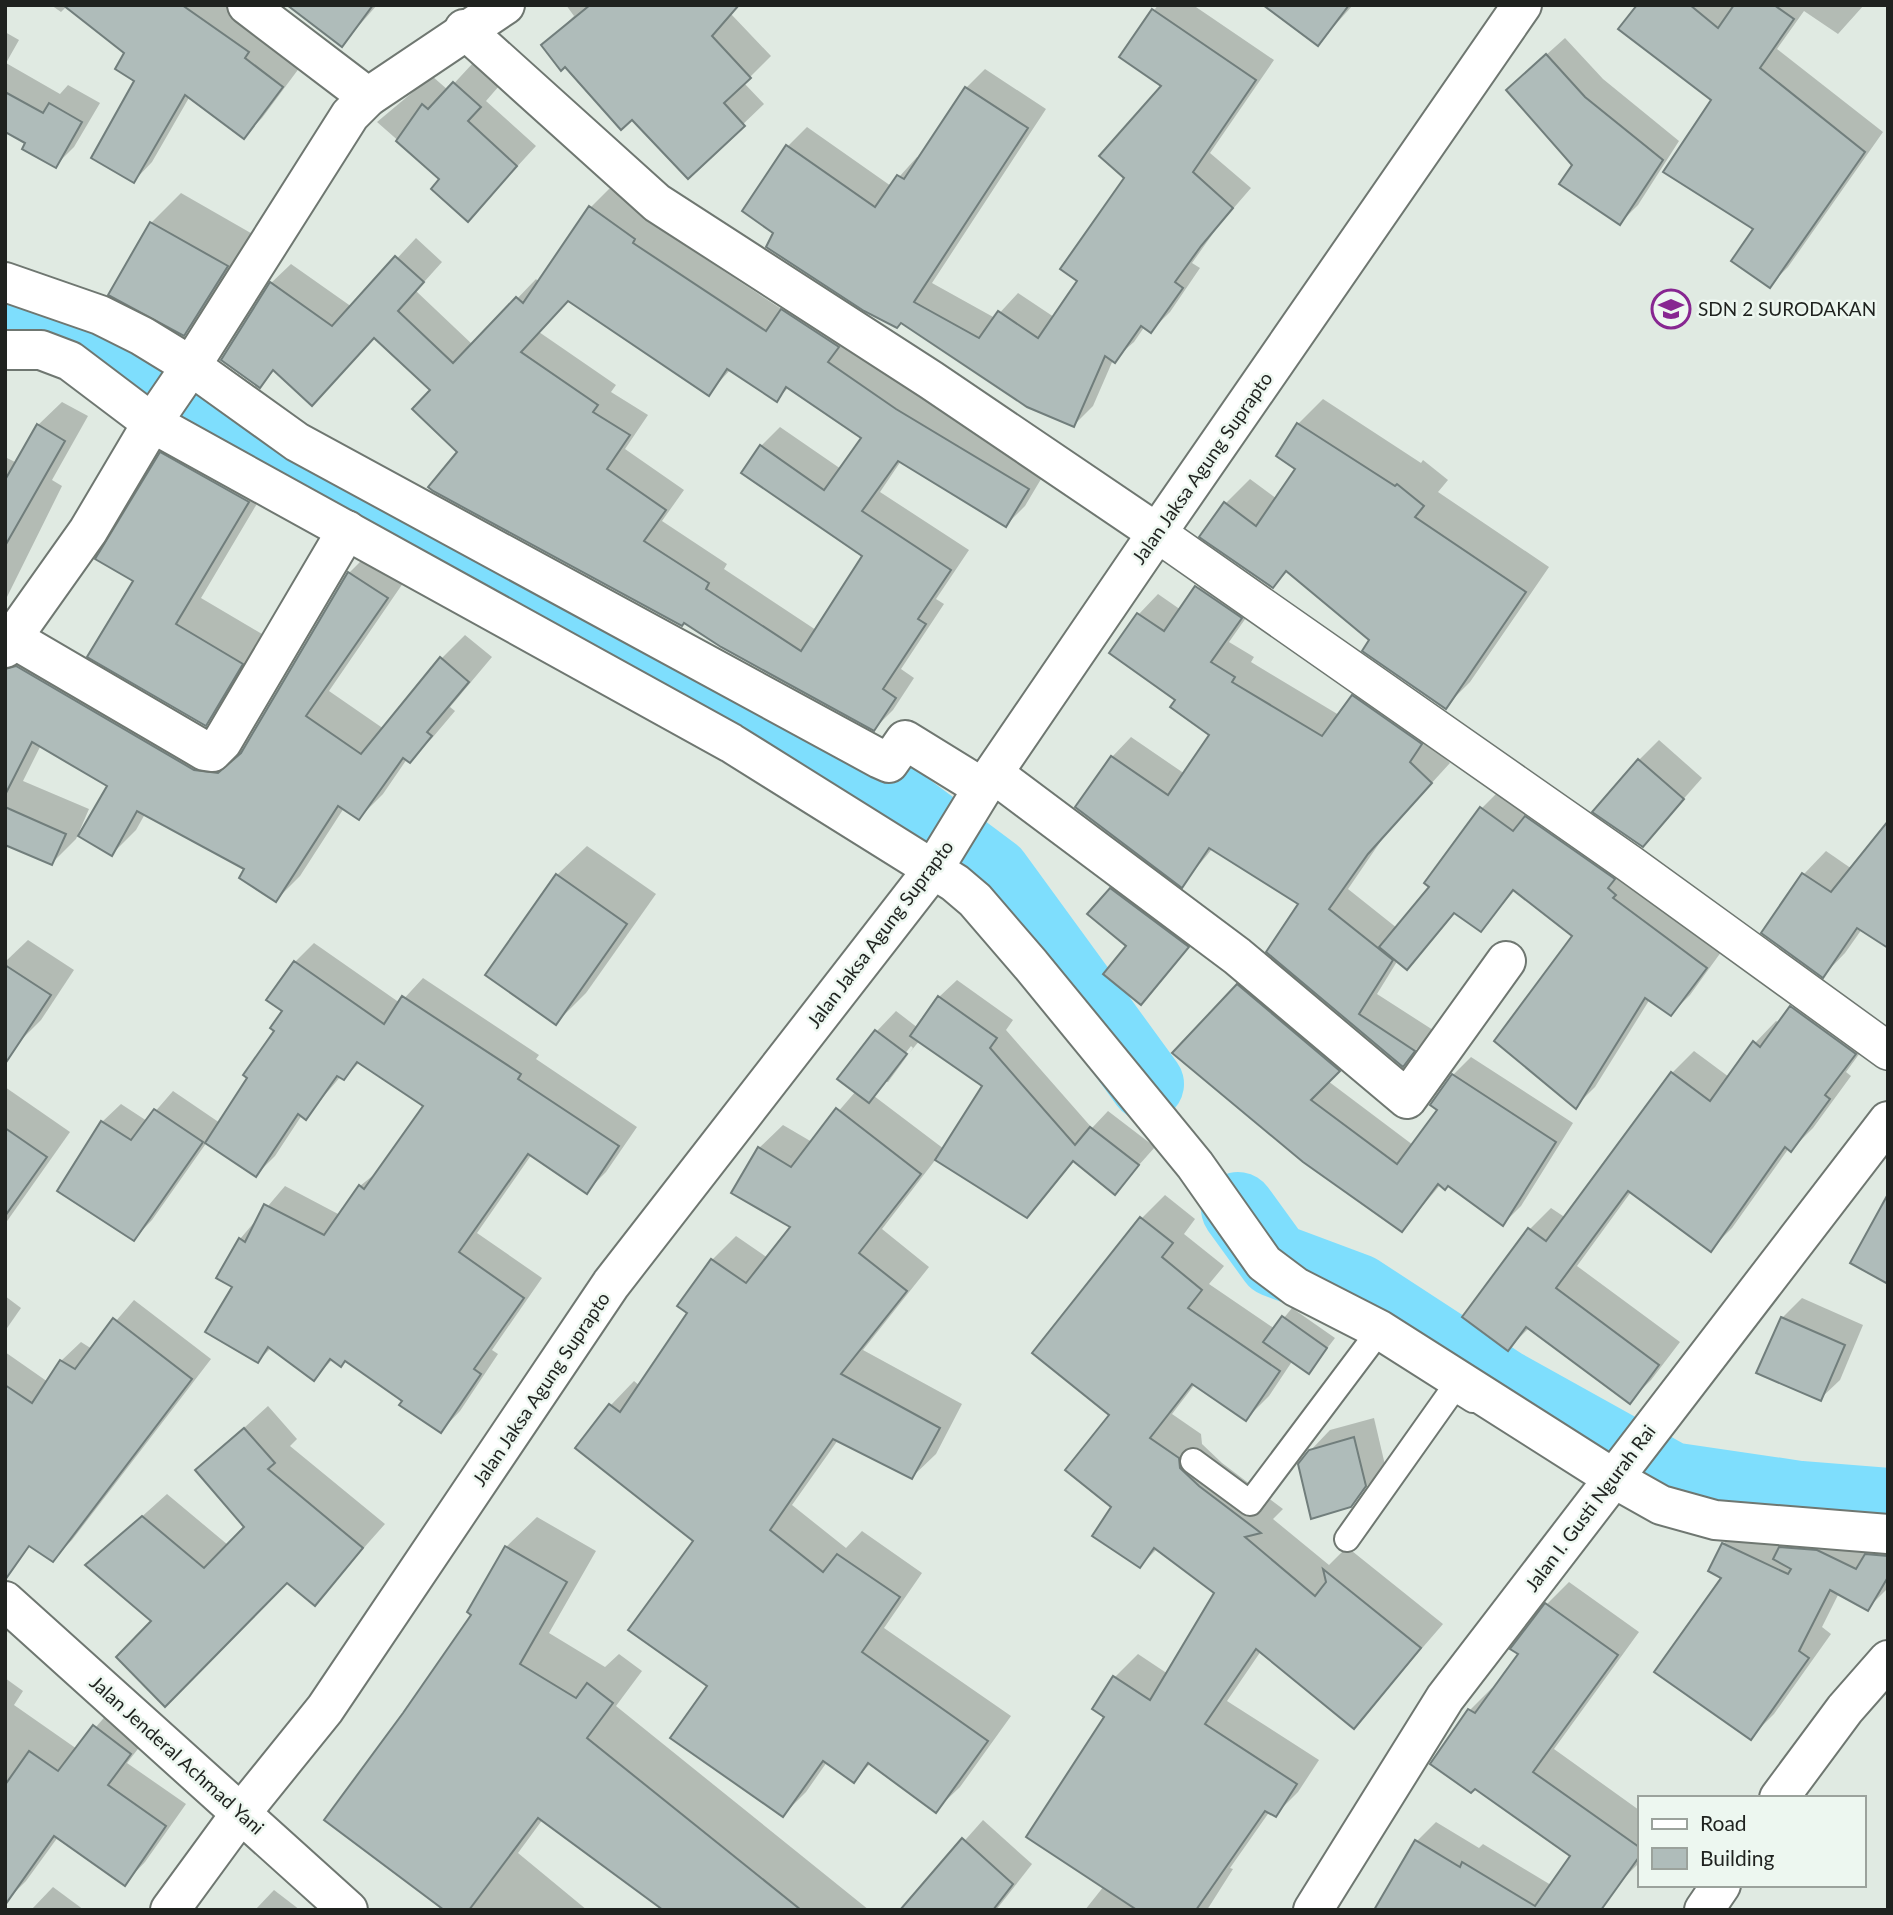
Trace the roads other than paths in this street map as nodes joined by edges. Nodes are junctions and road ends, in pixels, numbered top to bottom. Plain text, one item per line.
1 (247, 5) edge
2 (505, 5) edge
3 (1522, 5) edge
4 (464, 29) junction
5 (368, 97) junction
6 (5, 282) edge
7 (5, 350) edge
8 (190, 368) junction
9 (154, 419) junction
10 (347, 530) junction
11 (1157, 533) junction
12 (8, 640) edge
13 (986, 785) junction
14 (936, 865) junction
15 (1506, 961) dead end
16 (1888, 1051) edge
17 (1888, 1121) edge
18 (1380, 1330) junction
19 (1193, 1461) dead end
20 (1611, 1480) junction
21 (1888, 1534) edge
22 (1347, 1539) dead end
23 (5, 1601) edge
24 (1888, 1660) edge
25 (1780, 1796) edge
26 (241, 1814) junction
27 (1720, 1887) edge
28 (170, 1910) edge
29 (348, 1910) edge
30 (1313, 1910) edge
31 (1704, 1910) edge

1 - 5 street
2 - 4 street
3 - 11 street, Jalan Jaksa Agung Suprapto
4 - 5 street
4 - 11 street
5 - 8 street
6 - 8 street
7 - 9 street
8 - 9 street
8 - 13 street
9 - 10 street
9 - 12 street
10 - 12 street
10 - 14 street
11 - 13 street, Jalan Jaksa Agung Suprapto
11 - 16 street
13 - 14 street, Jalan Jaksa Agung Suprapto
13 - 15 street
14 - 18 street
14 - 26 street, Jalan Jaksa Agung Suprapto
17 - 20 street, Jalan I. Gusti Ngurah Rai
18 - 19 lane
18 - 20 street
20 - 21 street
20 - 22 lane
20 - 30 street, Jalan I. Gusti Ngurah Rai
23 - 26 street, Jalan Jenderal Achmad Yani
24 - 25 street
26 - 28 street, Jalan Jaksa Agung Suprapto
26 - 29 street, Jalan Jenderal Achmad Yani
27 - 31 street

